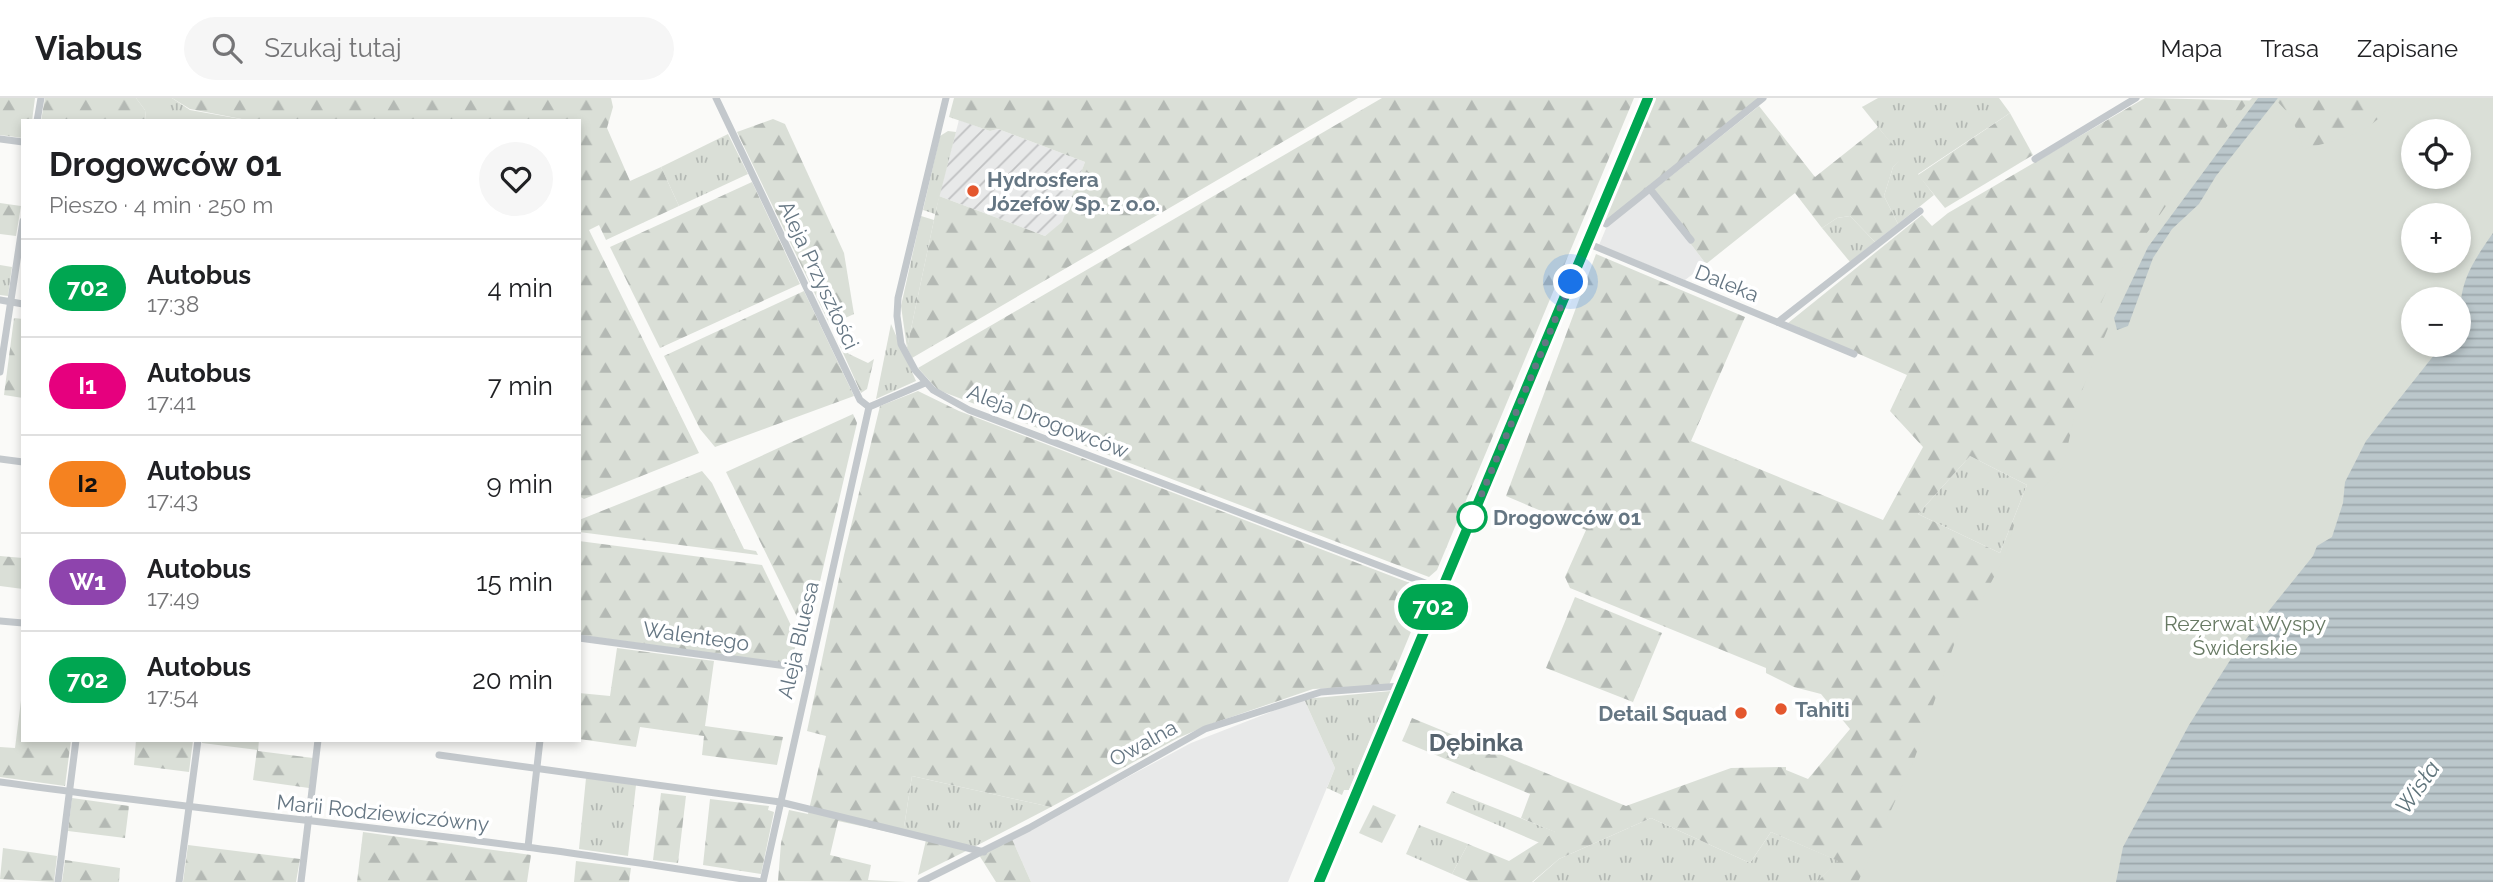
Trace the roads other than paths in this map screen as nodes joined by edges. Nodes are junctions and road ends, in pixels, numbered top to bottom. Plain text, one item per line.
1 (41, 98) edge
2 (716, 98) edge
3 (946, 98) edge
4 (1648, 98) edge
5 (1763, 98) edge
6 (2136, 98) edge
7 (37, 119) edge
8 (0, 139) edge
9 (21, 142) edge
10 (2035, 159) dead end
11 (1650, 189) junction
12 (1920, 211) dead end
13 (1597, 219) junction
14 (21, 236) edge
15 (1691, 240) dead end
16 (1587, 243) junction
17 (0, 300) edge
18 (12, 302) junction
19 (21, 304) edge
20 (1778, 322) junction
21 (1854, 354) dead end
22 (0, 372) edge
23 (925, 383) junction
24 (869, 407) junction
25 (0, 459) edge
26 (21, 462) edge
27 (1441, 590) junction
28 (0, 621) edge
29 (21, 623) edge
30 (581, 638) edge
31 (809, 669) junction
32 (1401, 686) junction
33 (76, 742) edge
34 (198, 742) edge
35 (318, 742) edge
36 (540, 742) edge
37 (439, 755) dead end
38 (536, 769) junction
39 (0, 782) edge
40 (69, 792) junction
41 (780, 802) junction
42 (189, 809) junction
43 (309, 820) junction
44 (528, 847) junction
45 (984, 852) junction
46 (58, 882) edge
47 (179, 882) edge
48 (301, 882) edge
49 (763, 882) edge
50 (921, 882) edge
51 (1319, 882) edge

1 - 7 street
2 - 24 street, Aleja Przyszłości
3 - 23 street, Aleja Drogowców
4 - 13 main road
5 - 11 street
6 - 10 street
8 - 9 street
11 - 13 street
11 - 15 street
12 - 20 street
13 - 16 main road
14 - 18 street
16 - 20 street, Daleka
16 - 27 main road
17 - 18 street
18 - 19 street
18 - 22 street
20 - 21 street, Daleka
23 - 24 street
23 - 27 street, Aleja Drogowców
24 - 31 street, Aleja Bluesa
25 - 26 street
27 - 32 main road
28 - 29 street
30 - 31 street, Walentego
31 - 41 street, Aleja Bluesa
32 - 45 street, Owalna
32 - 51 main road
33 - 40 street
34 - 42 street
35 - 43 street
36 - 38 street
37 - 38 street
38 - 41 street
38 - 44 street
39 - 40 street, Marii Rodziewiczówny
40 - 42 street, Marii Rodziewiczówny
40 - 46 street
41 - 45 street
41 - 49 street, Aleja Bluesa
42 - 43 street, Marii Rodziewiczówny
42 - 47 street
43 - 44 street, Marii Rodziewiczówny
43 - 48 street
44 - 49 street, Marii Rodziewiczówny
45 - 50 street, Owalna

